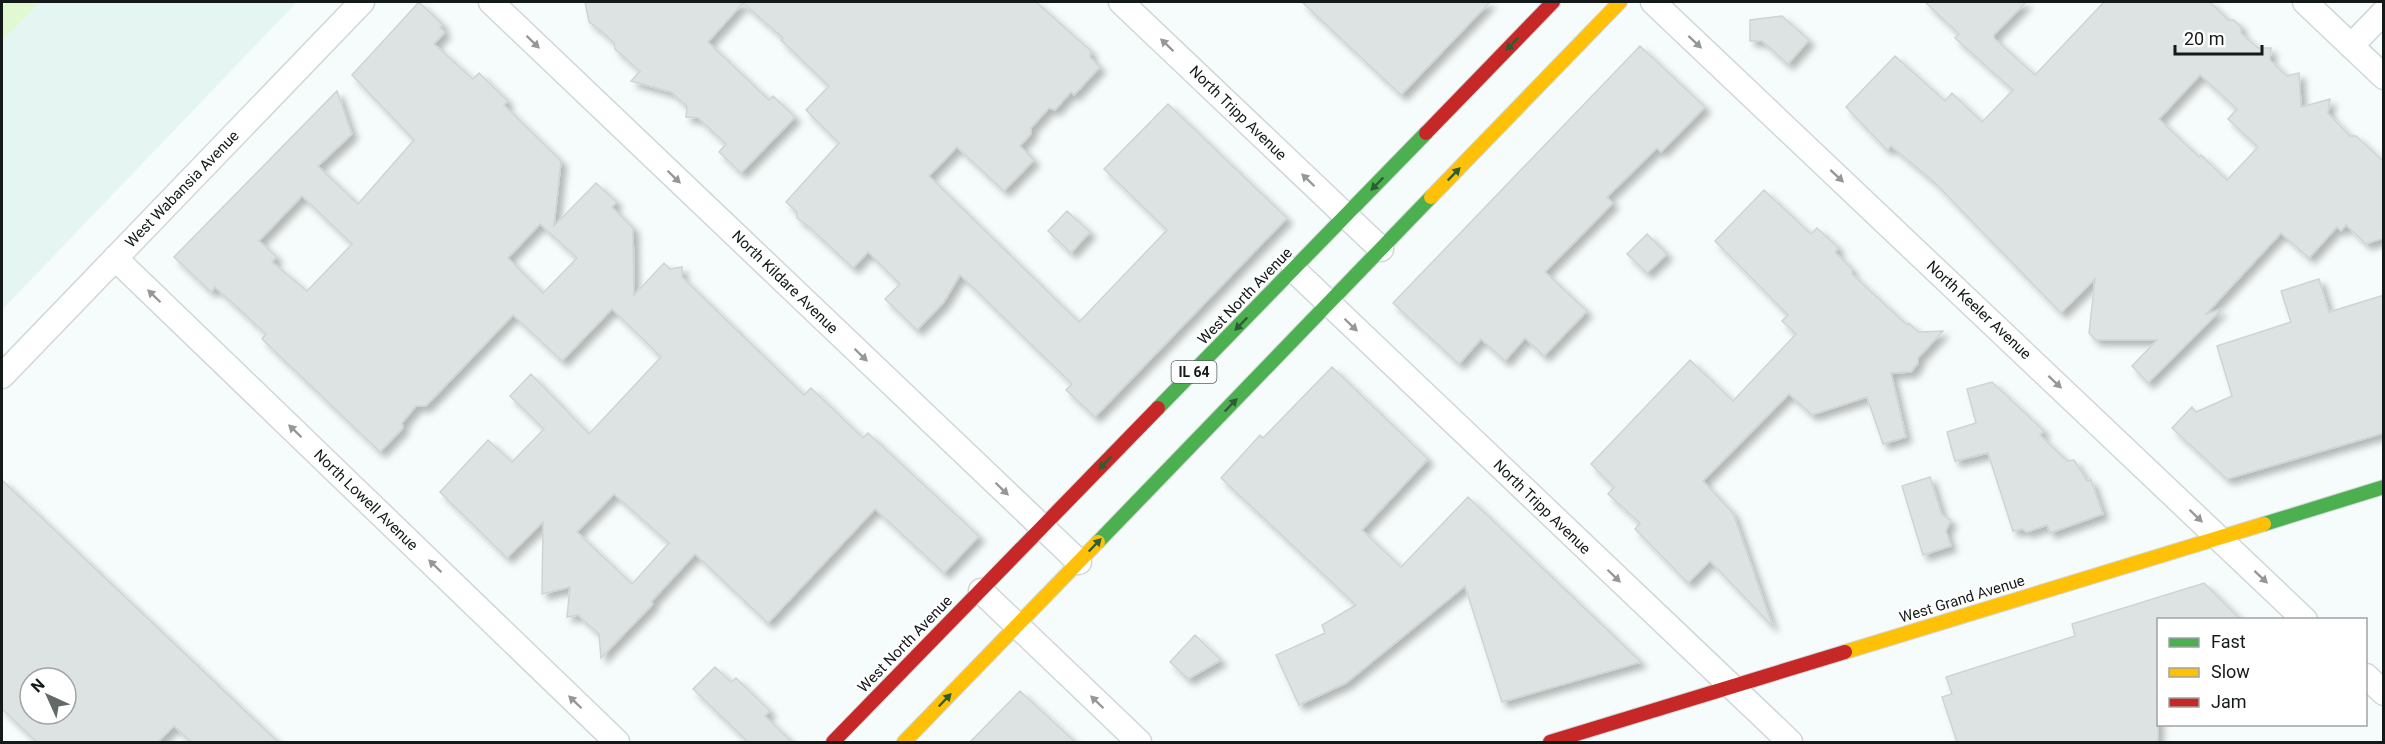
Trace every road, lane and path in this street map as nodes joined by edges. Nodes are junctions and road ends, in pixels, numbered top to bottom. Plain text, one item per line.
1 (362, 2) edge
2 (491, 2) edge
3 (1121, 2) edge
4 (1553, 2) edge
5 (1620, 2) edge
6 (1653, 2) edge
7 (2305, 2) edge
8 (2384, 12) edge
9 (2351, 45) junction
10 (2384, 76) edge
11 (1346, 216) junction
12 (1381, 249) junction
13 (116, 258) junction
14 (1294, 270) junction
15 (1329, 303) junction
16 (2, 376) edge
17 (2384, 487) edge
18 (1042, 527) junction
19 (2218, 537) junction
20 (1079, 562) junction
21 (981, 591) junction
22 (2304, 618) edge
23 (1017, 626) junction
24 (2367, 677) edge
25 (1730, 687) junction
26 (2384, 693) edge
27 (617, 742) edge
28 (833, 742) edge
29 (904, 742) edge
30 (1139, 742) edge
31 (1550, 742) edge
32 (1790, 742) edge

1 - 13 street, West Wabansia Avenue
2 -> 18 street, North Kildare Avenue
11 -> 3 street, North Tripp Avenue
4 -> 11 main road, West North Avenue / IL 64
12 -> 5 main road
6 -> 19 street, North Keeler Avenue
7 - 9 street
8 - 9 street
9 - 10 street
11 - 12 street, North Tripp Avenue
11 - 14 main road, West North Avenue / IL 64
12 - 15 main road
13 - 16 street, West Wabansia Avenue
27 -> 13 street, North Lowell Avenue
14 - 15 street, North Tripp Avenue
14 -> 18 main road, West North Avenue / IL 64
20 -> 15 main road
15 -> 25 street, North Tripp Avenue
17 - 19 main road, West Grand Avenue
18 - 20 street, North Kildare Avenue
18 - 21 main road, West North Avenue / IL 64
19 -> 22 street, North Keeler Avenue
19 - 25 main road, West Grand Avenue
20 - 23 main road
21 - 23 street
21 - 28 main road, West North Avenue / IL 64
29 -> 23 main road
30 -> 23 street
24 - 26 street
25 - 31 main road, West Grand Avenue
25 - 32 street, North Tripp Avenue

